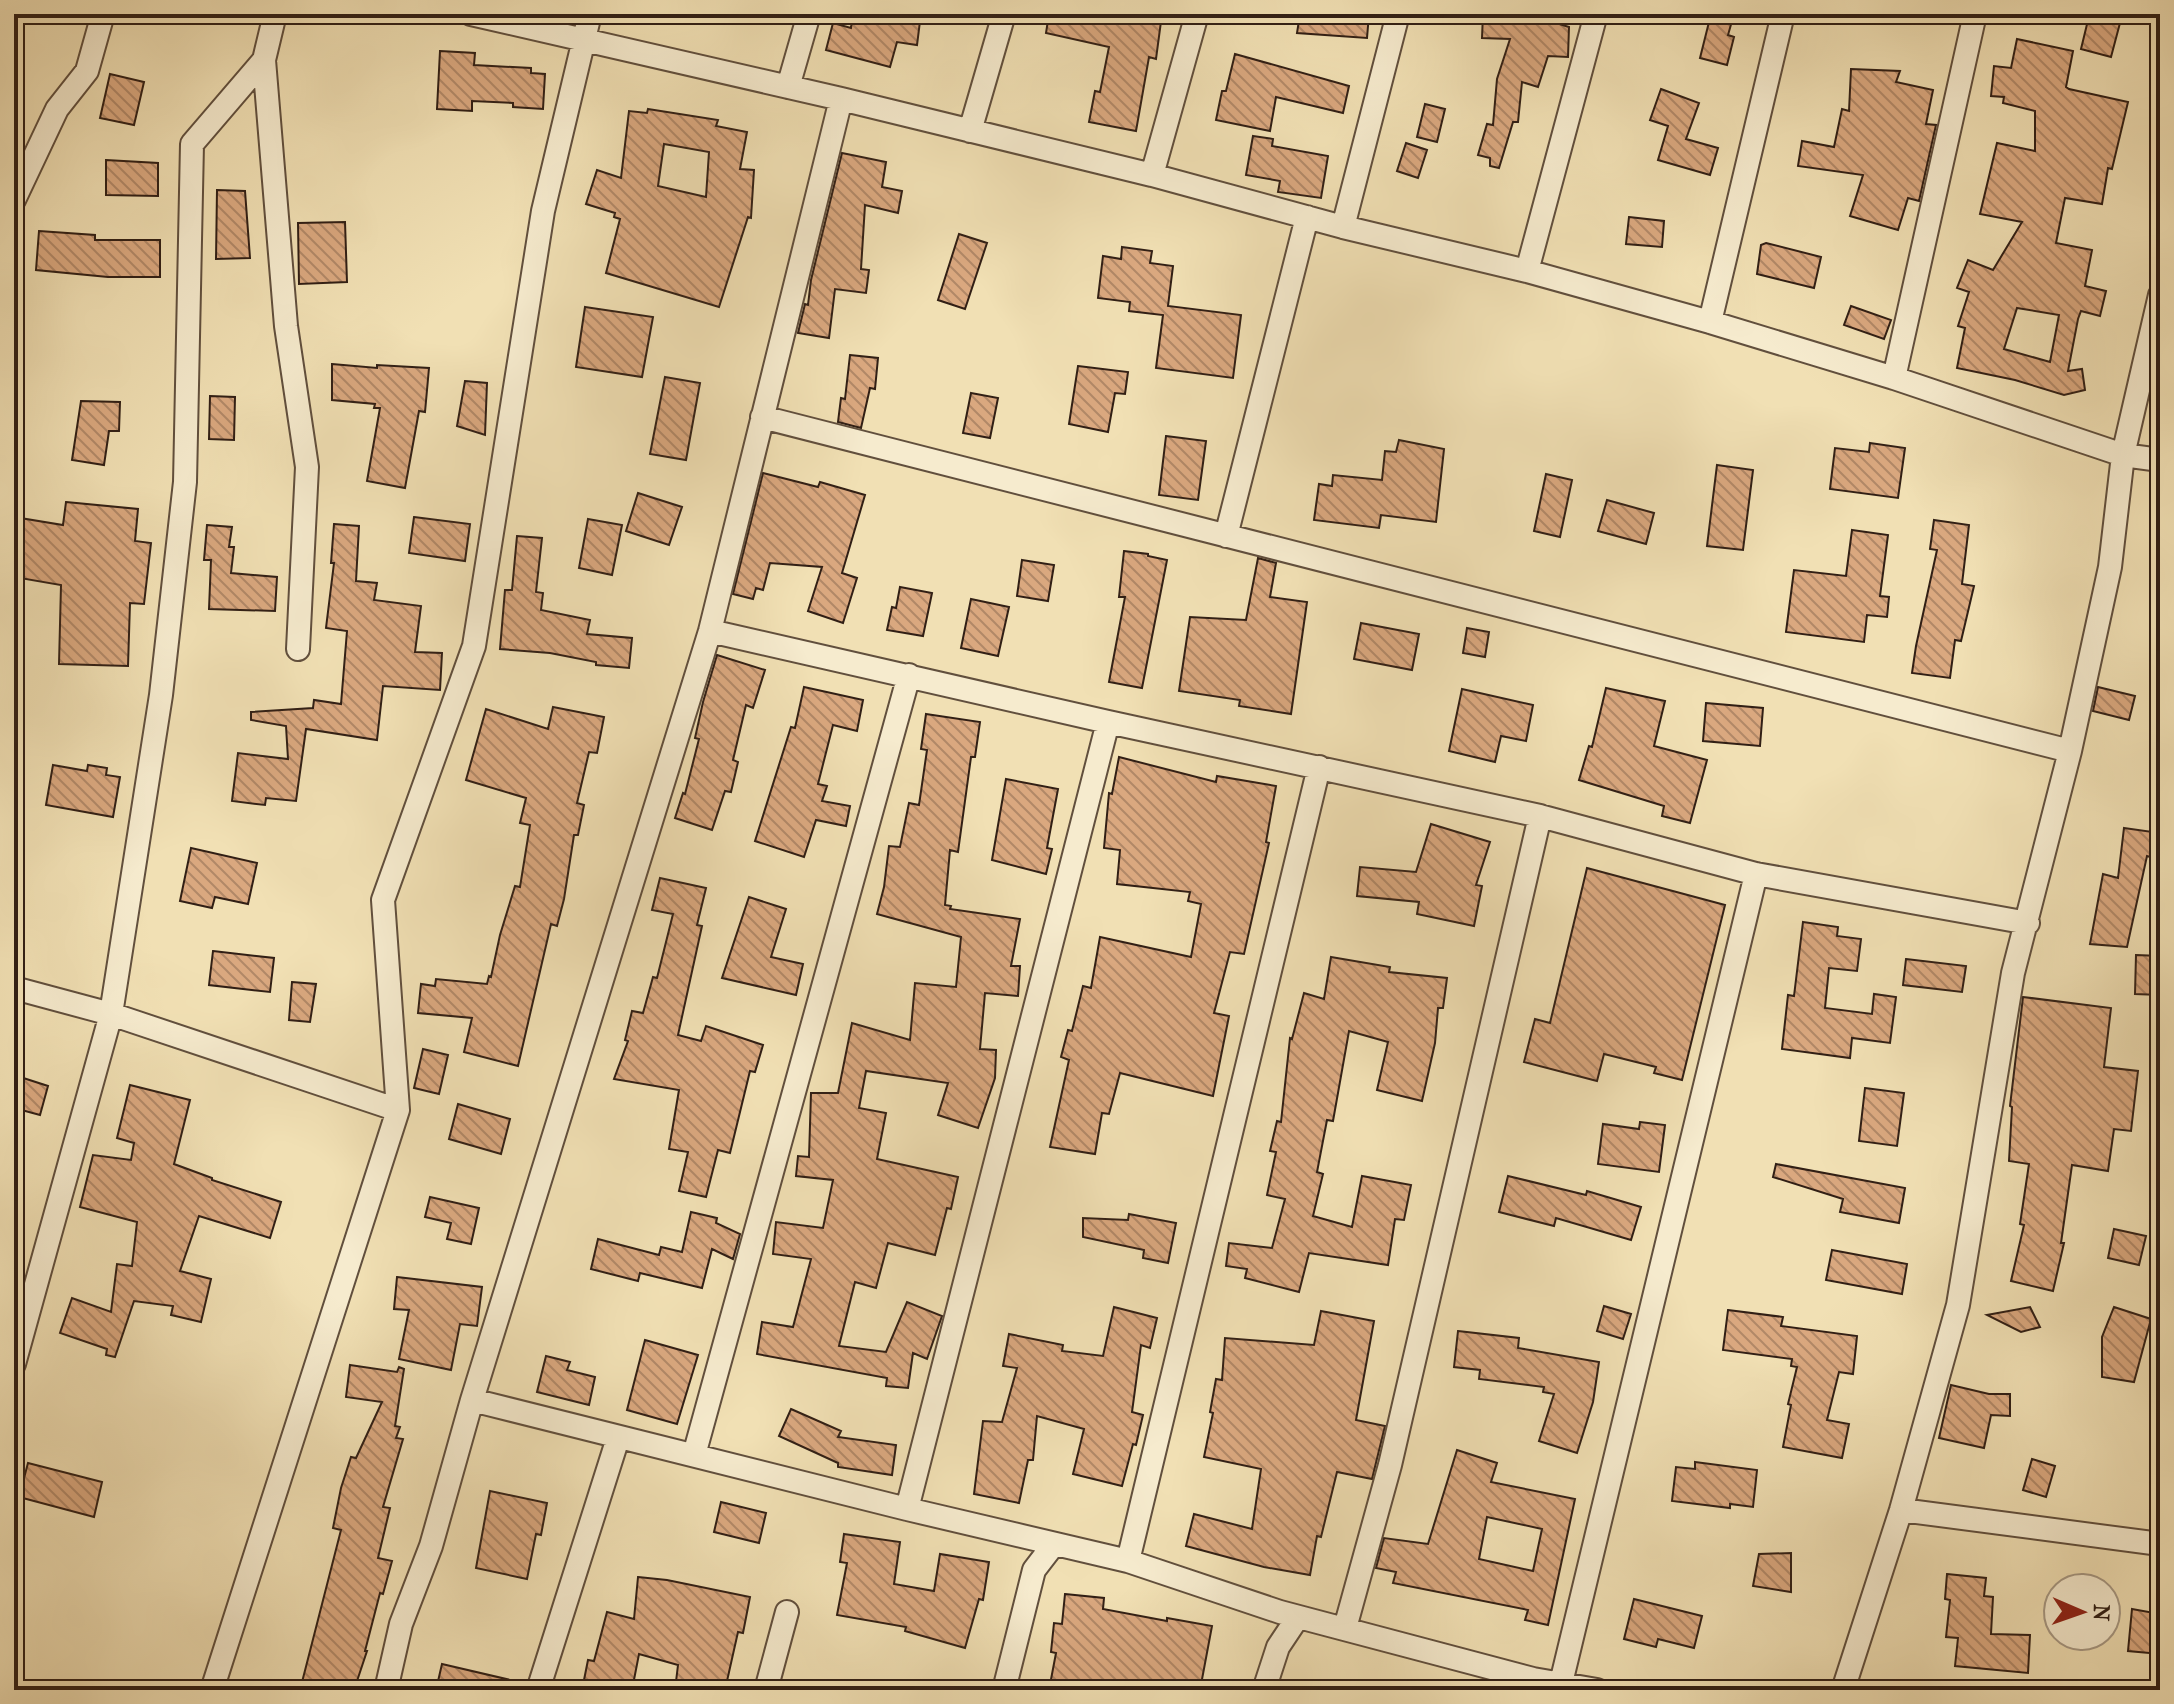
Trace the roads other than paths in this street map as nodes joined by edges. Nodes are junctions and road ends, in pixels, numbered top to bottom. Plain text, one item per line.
1 (103, 14) edge
2 (275, 14) edge
3 (471, 14) edge
4 (590, 14) edge
5 (809, 14) edge
6 (1004, 14) edge
7 (1197, 14) edge
8 (1398, 14) edge
9 (1596, 14) edge
10 (1783, 14) edge
11 (1975, 14) edge
12 (584, 39) junction
13 (264, 60) junction
14 (788, 87) junction
15 (841, 99) junction
16 (970, 131) junction
17 (1152, 175) junction
18 (14, 200) edge
19 (1307, 217) junction
20 (1343, 227) junction
21 (1527, 271) junction
22 (2160, 295) edge
23 (1710, 322) junction
24 (1894, 378) junction
25 (762, 417) junction
26 (2123, 455) junction
27 (2160, 460) edge
28 (1226, 536) junction
29 (710, 631) junction
30 (298, 649) dead end
31 (909, 675) junction
32 (1108, 722) junction
33 (2070, 751) junction
34 (1319, 767) junction
35 (1540, 816) junction
36 (1756, 874) junction
37 (2028, 923) junction
38 (14, 988) edge
39 (111, 1014) junction
40 (398, 1110) junction
41 (14, 1364) edge
42 (472, 1400) junction
43 (618, 1438) junction
44 (694, 1455) junction
45 (907, 1509) junction
46 (1901, 1510) junction
47 (1054, 1544) junction
48 (2160, 1544) edge
49 (1128, 1561) junction
50 (787, 1612) dead end
51 (1298, 1617) junction
52 (1345, 1628) junction
53 (1561, 1683) junction
54 (1531, 1684) edge
55 (212, 1690) edge
56 (386, 1690) edge
57 (538, 1690) edge
58 (766, 1690) edge
59 (1004, 1690) edge
60 (1264, 1690) edge
61 (1597, 1690) edge
62 (1843, 1690) edge

1 - 18 street
2 - 13 street
3 - 12 street
4 - 12 street
5 - 14 street
6 - 16 street
7 - 17 street
8 - 20 street
9 - 21 street
10 - 23 street
11 - 24 street
12 - 14 street
12 - 40 street
13 - 30 street
13 - 39 street
14 - 15 street
15 - 16 street
15 - 25 street
16 - 17 street
17 - 19 street
19 - 20 street
19 - 28 street
20 - 21 street
21 - 23 street
22 - 26 street
23 - 24 street
24 - 26 street
25 - 28 street
25 - 29 street
26 - 27 street
26 - 33 street
28 - 33 street
29 - 31 street
29 - 42 street
31 - 32 street
31 - 44 street
32 - 34 street
32 - 45 street
33 - 37 street
34 - 35 street
34 - 49 street
35 - 36 street
35 - 52 street
36 - 37 street
36 - 53 street
37 - 46 street
38 - 39 street
39 - 40 street
39 - 41 street
40 - 55 street
42 - 43 street
42 - 56 street
43 - 44 street
43 - 57 street
44 - 45 street
45 - 47 street
46 - 48 street
46 - 62 street
47 - 49 street
47 - 59 street
49 - 51 street
50 - 58 street
51 - 52 street
51 - 60 street
52 - 54 street
53 - 54 street
53 - 61 street

